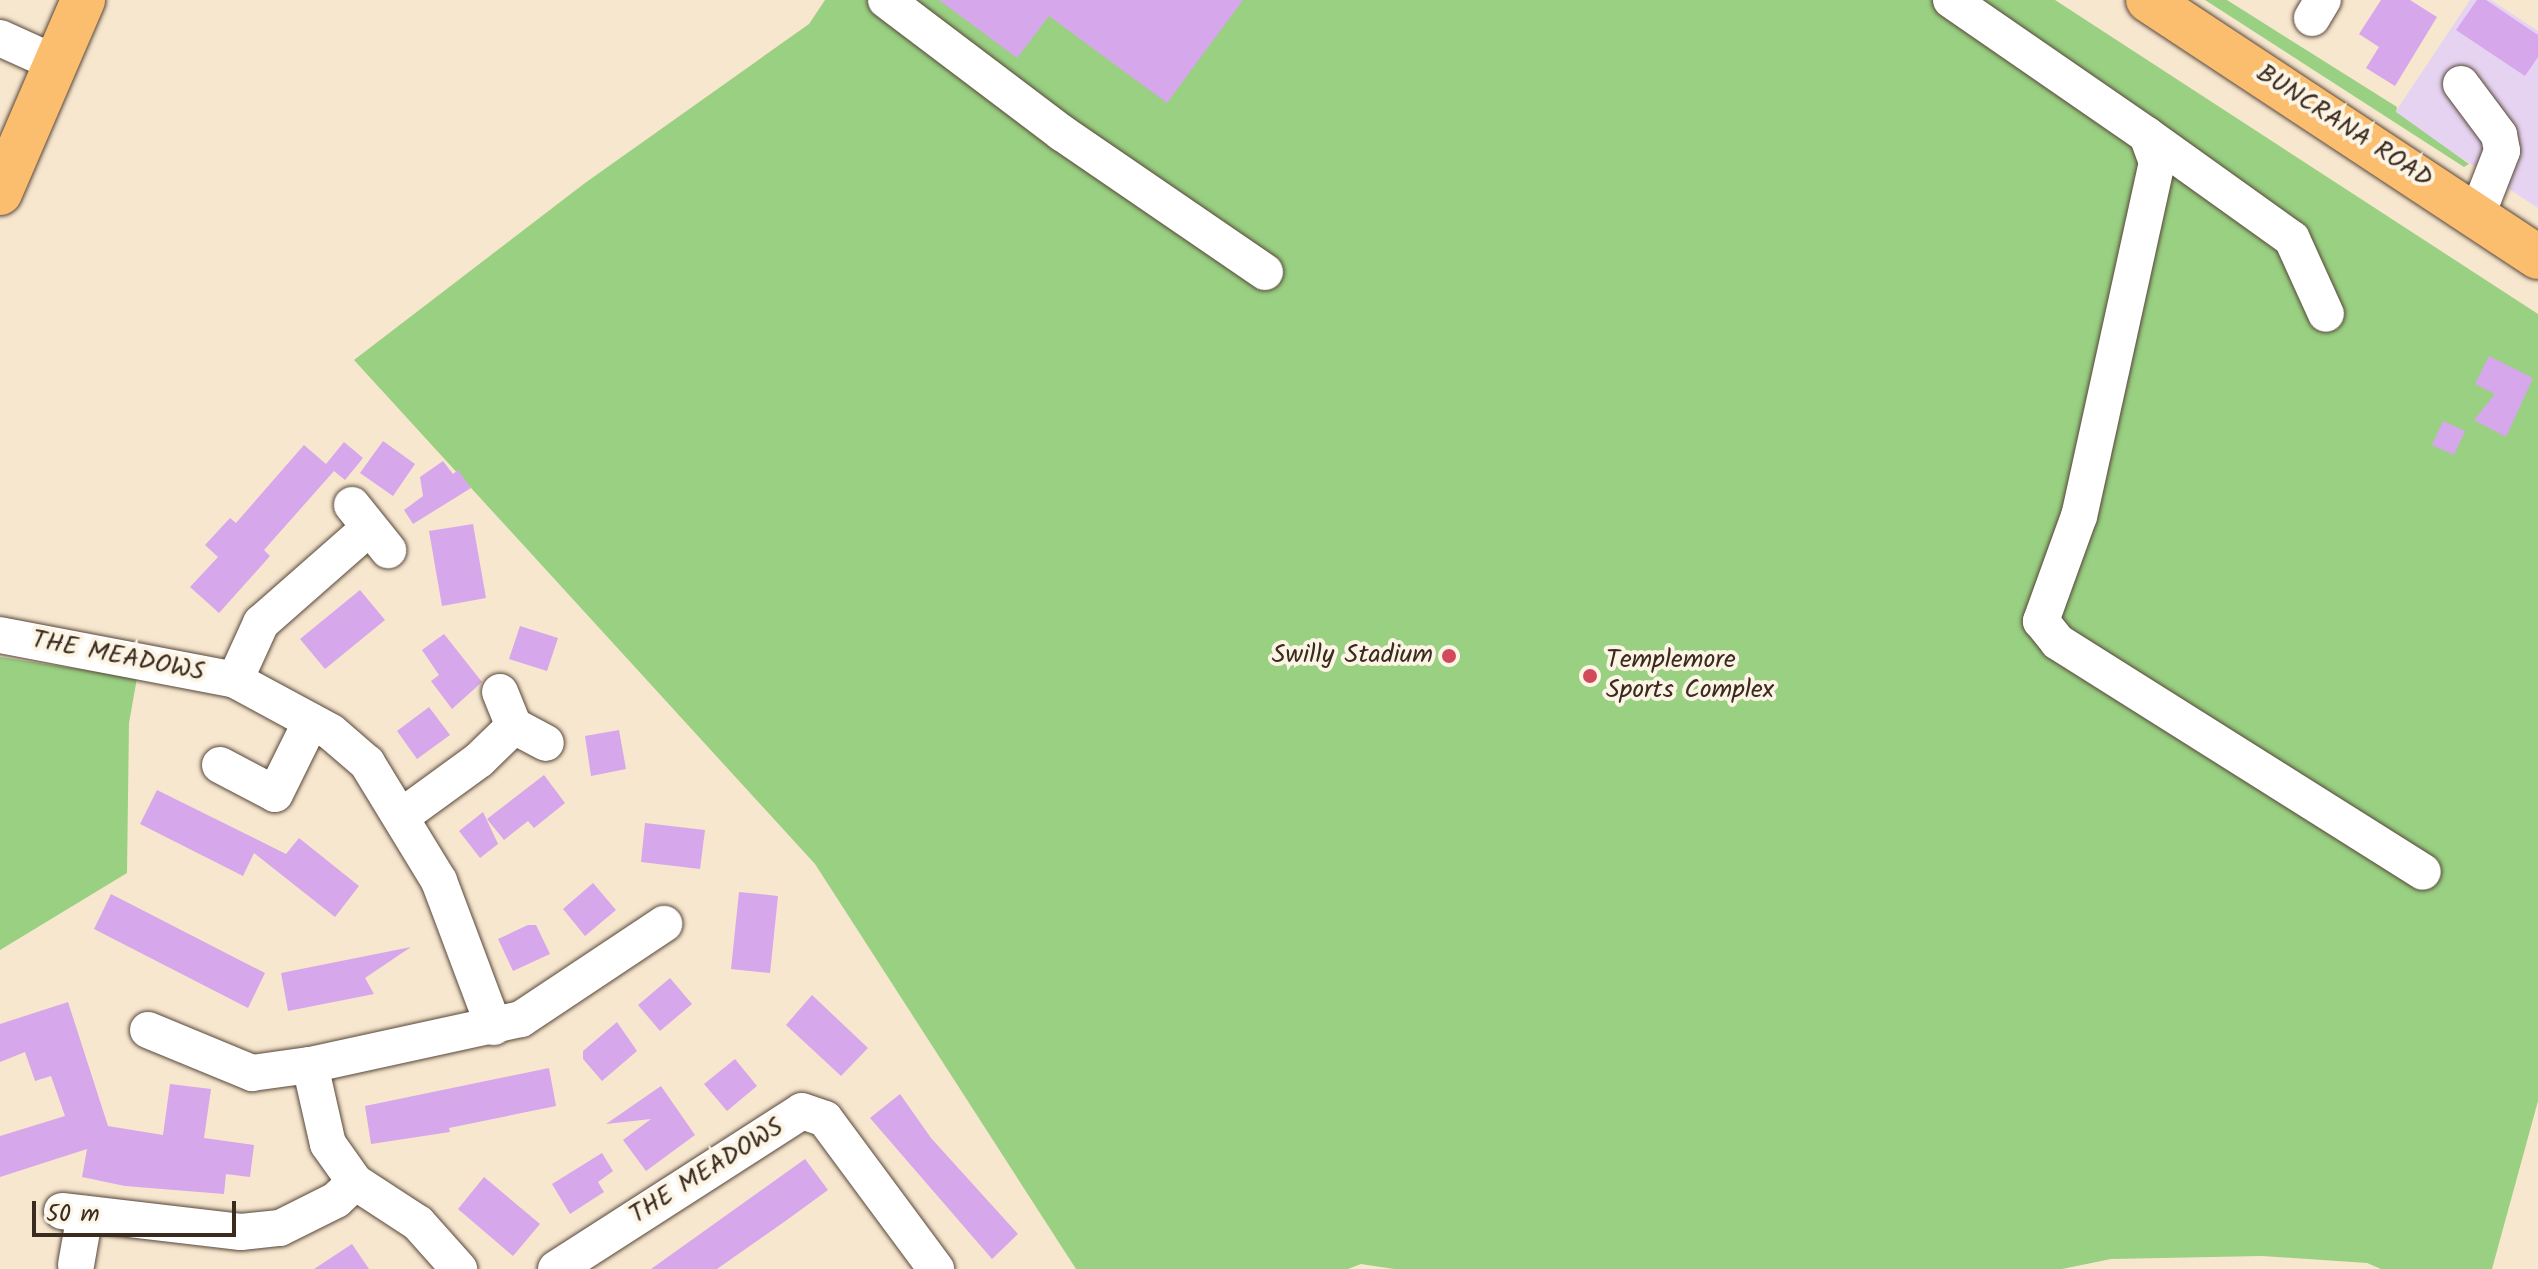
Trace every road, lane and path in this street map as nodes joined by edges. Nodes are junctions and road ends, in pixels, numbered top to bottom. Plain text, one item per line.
1 (83, 0) edge
2 (886, 0) edge
3 (1951, 0) edge
4 (2148, 0) edge
5 (0, 38) edge
6 (53, 62) junction
7 (2461, 84) dead end
8 (2147, 135) junction
9 (0, 193) edge
10 (2477, 215) junction
11 (2538, 257) edge
12 (1265, 272) dead end
13 (2326, 314) dead end
14 (369, 528) dead end
15 (0, 635) edge
16 (235, 680) junction
17 (500, 692) dead end
18 (311, 721) junction
19 (514, 726) junction
20 (546, 743) dead end
21 (220, 765) dead end
22 (402, 816) junction
23 (2423, 872) dead end
24 (664, 924) dead end
25 (494, 1027) junction
26 (148, 1030) dead end
27 (310, 1065) junction
28 (355, 1182) junction
29 (76, 1265) dead end
30 (459, 1269) edge
31 (556, 1269) edge
32 (936, 1269) edge

1 - 6 main road
2 - 12 street
3 - 8 street
4 - 10 main road, BUNCRANA ROAD
5 - 6 street
6 - 9 main road
7 - 10 street
8 - 13 street
8 - 23 street
10 - 11 main road, BUNCRANA ROAD
14 - 16 street, THE MEADOWS
15 - 16 street, THE MEADOWS
16 - 18 street, THE MEADOWS
17 - 19 street
18 - 21 street
18 - 22 street, THE MEADOWS
19 - 20 street
19 - 22 street
22 - 25 street, THE MEADOWS
24 - 25 street
25 - 27 street
26 - 27 street
27 - 28 street
28 - 29 street
28 - 30 street
31 - 32 street, THE MEADOWS

